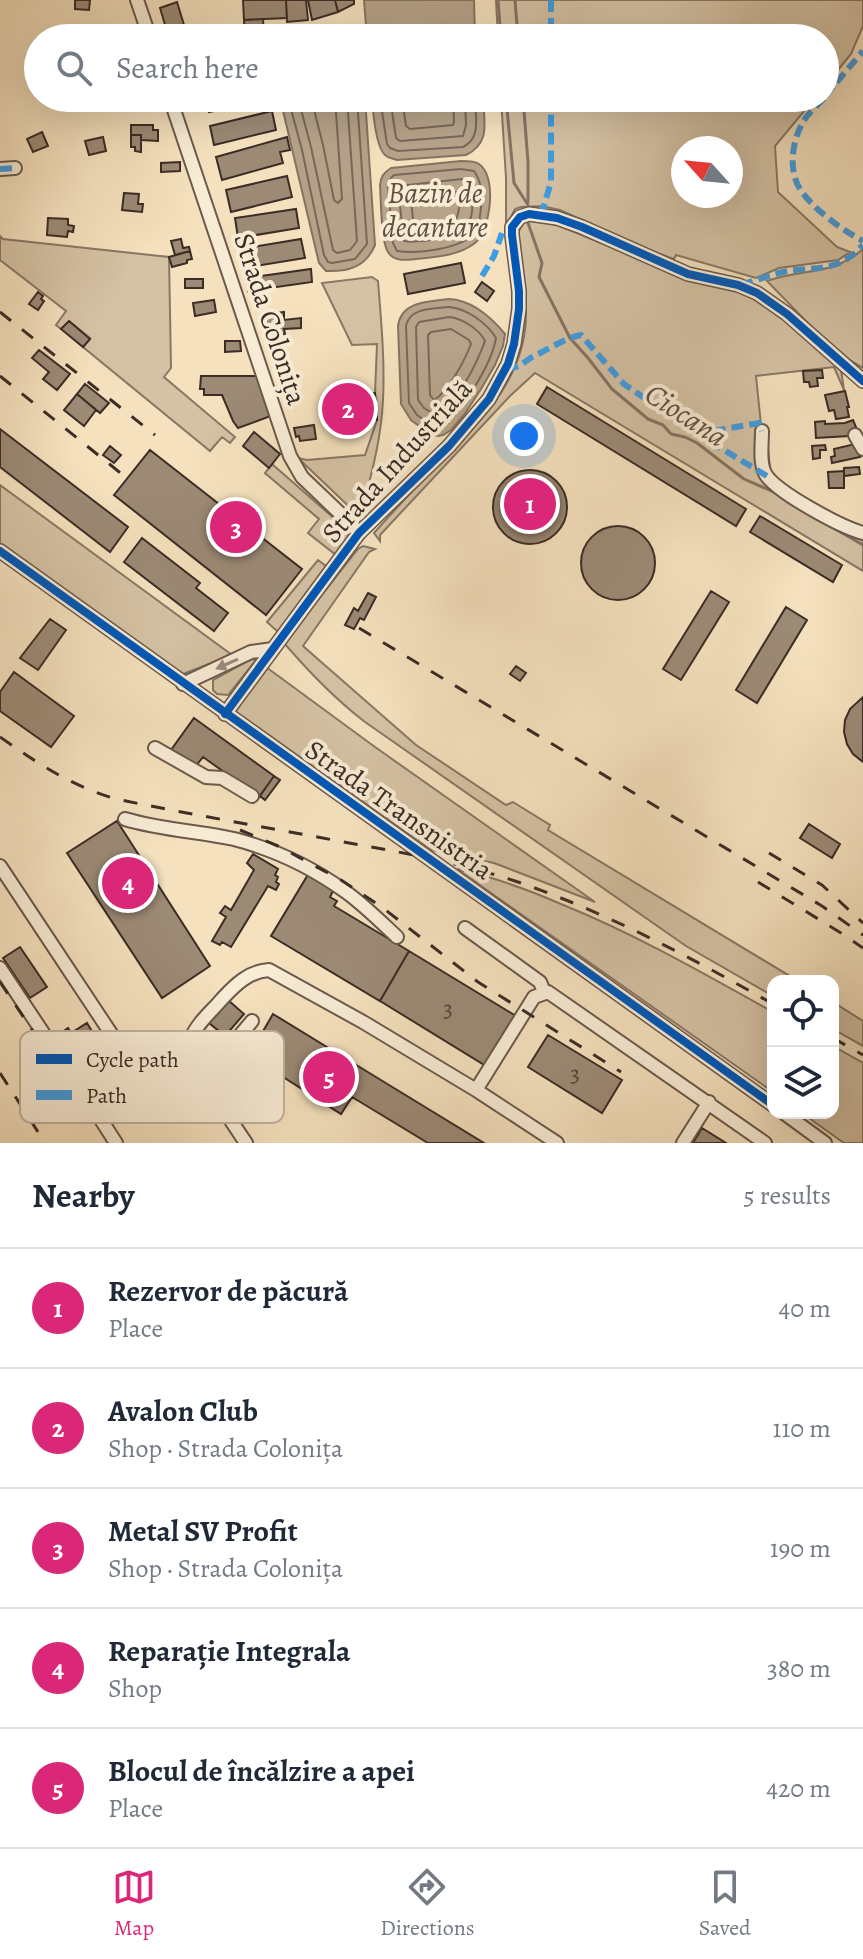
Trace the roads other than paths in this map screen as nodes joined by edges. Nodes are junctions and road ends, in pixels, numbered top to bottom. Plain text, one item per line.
1 (137, 0) edge
2 (145, 24) edge
3 (175, 112) edge
4 (15, 168) dead end
5 (0, 169) edge
6 (863, 381) edge
7 (762, 431) dead end
8 (855, 435) dead end
9 (863, 449) edge
10 (359, 533) junction
11 (863, 533) edge
12 (0, 551) edge
13 (273, 649) junction
14 (183, 684) junction
15 (225, 714) junction
16 (155, 748) dead end
17 (252, 796) dead end
18 (125, 819) dead end
19 (0, 866) edge
20 (465, 928) dead end
21 (397, 937) dead end
22 (0, 968) edge
23 (544, 992) junction
24 (252, 1021) dead end
25 (42, 1031) edge
26 (110, 1031) edge
27 (196, 1031) edge
28 (244, 1031) edge
29 (476, 1090) junction
30 (767, 1101) edge
31 (709, 1102) junction
32 (792, 1119) edge
33 (103, 1123) edge
34 (234, 1123) edge
35 (116, 1143) edge
36 (246, 1143) edge
37 (557, 1143) edge
38 (683, 1143) edge
39 (765, 1143) edge
40 (825, 1143) edge

1 - 2 street
3 - 10 street, Strada Colonița
4 - 5 street
6 - 10 street, Strada Industrială
7 - 11 street
8 - 9 street
10 - 13 street, Strada Industrială
12 - 14 street, Strada Transnistria
13 -> 14 street
13 - 15 street, Strada Industrială
14 - 15 street, Strada Transnistria
15 - 30 street, Strada Transnistria
16 - 17 street
18 - 21 street
19 - 26 street
20 - 23 street
22 - 25 street
23 - 29 street
23 - 31 street
24 - 28 street
27 - 29 street
29 - 37 street
31 - 38 street
31 - 39 street
32 - 40 street
33 - 35 street
34 - 36 street

